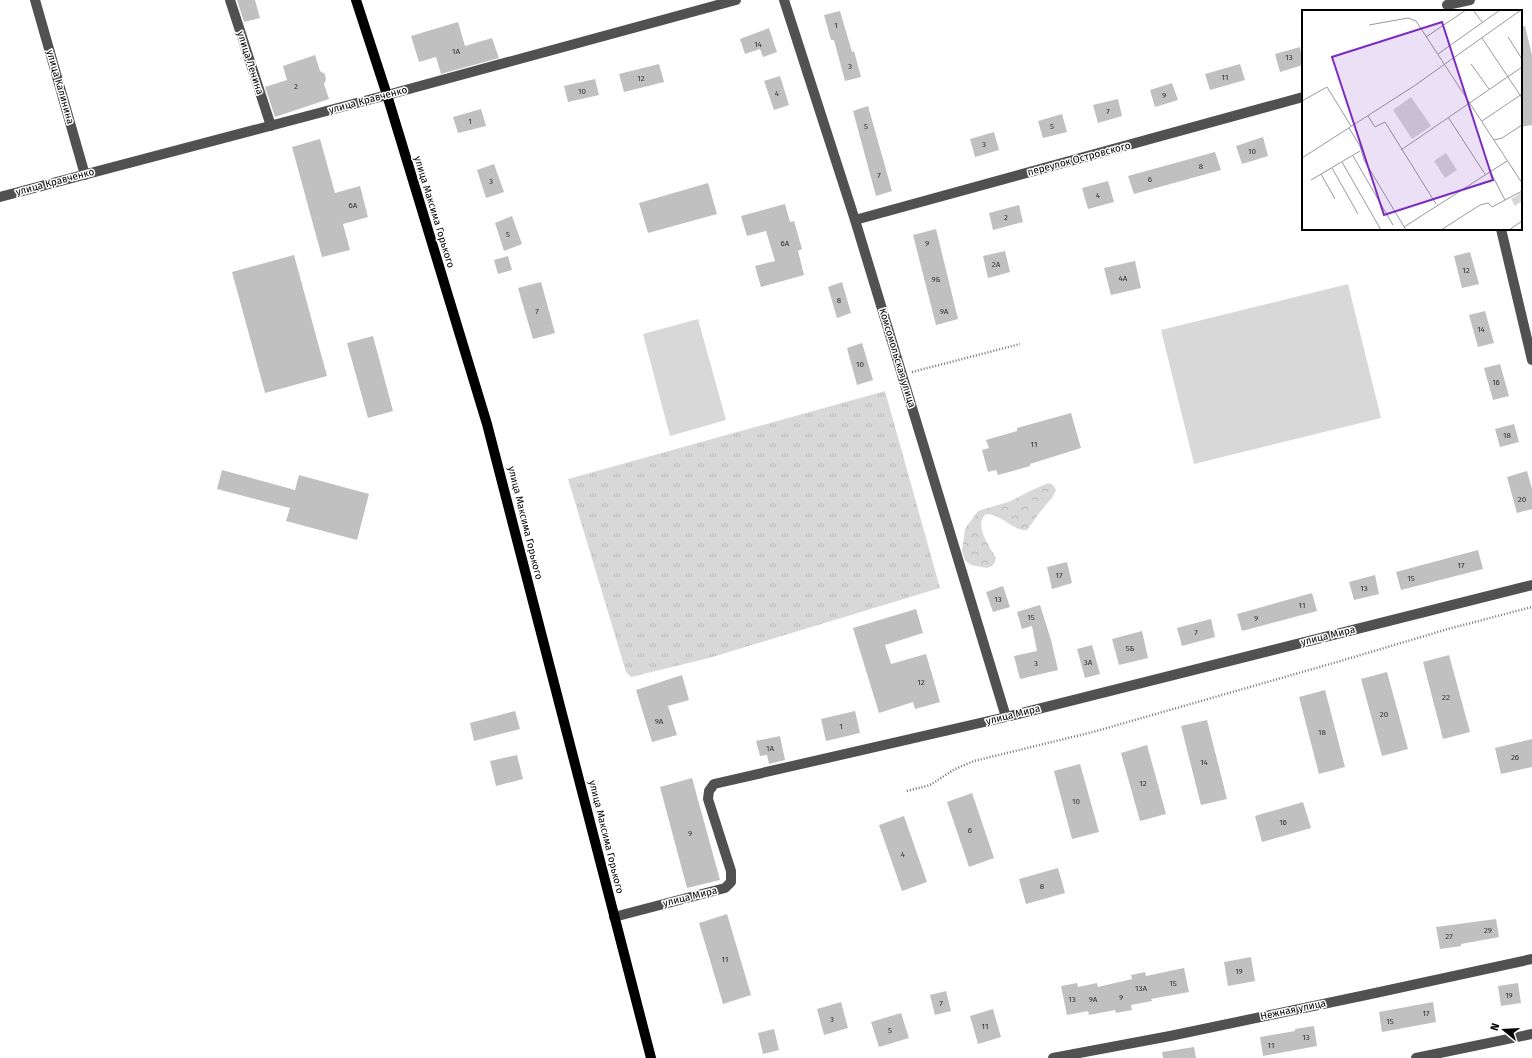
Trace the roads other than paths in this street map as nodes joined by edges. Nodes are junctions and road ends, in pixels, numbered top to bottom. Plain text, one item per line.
1 (35, 0) edge
2 (230, 0) edge
3 (356, 0) edge
4 (736, 0) edge
5 (784, 0) edge
6 (1470, 0) edge
7 (1447, 5) edge
8 (386, 95) junction
9 (1302, 97) edge
10 (271, 126) junction
11 (85, 174) junction
12 (0, 197) edge
13 (855, 220) junction
14 (1501, 230) edge
15 (1532, 360) edge
16 (1532, 585) edge
17 (1006, 717) junction
18 (614, 916) junction
19 (1532, 959) edge
20 (1532, 1034) edge
21 (651, 1058) edge
22 (1053, 1058) edge
23 (1416, 1058) edge

1 - 11 street, улица Калинина
2 - 10 street, улица Ленина
3 - 8 main road, улица Максима Горького
4 - 8 street, улица Кравченко
5 - 13 street, Комсомольская улица
6 - 7 street
8 - 10 street, улица Кравченко
8 - 18 main road, улица Максима Горького
9 - 13 street, переулок Островского
10 - 11 street, улица Кравченко
11 - 12 street, улица Кравченко
13 - 17 street, Комсомольская улица
14 - 15 street
16 - 17 street, улица Мира
17 - 18 street, улица Мира
18 - 21 main road, улица Максима Горького
19 - 22 street, Нежная улица
20 - 23 street

